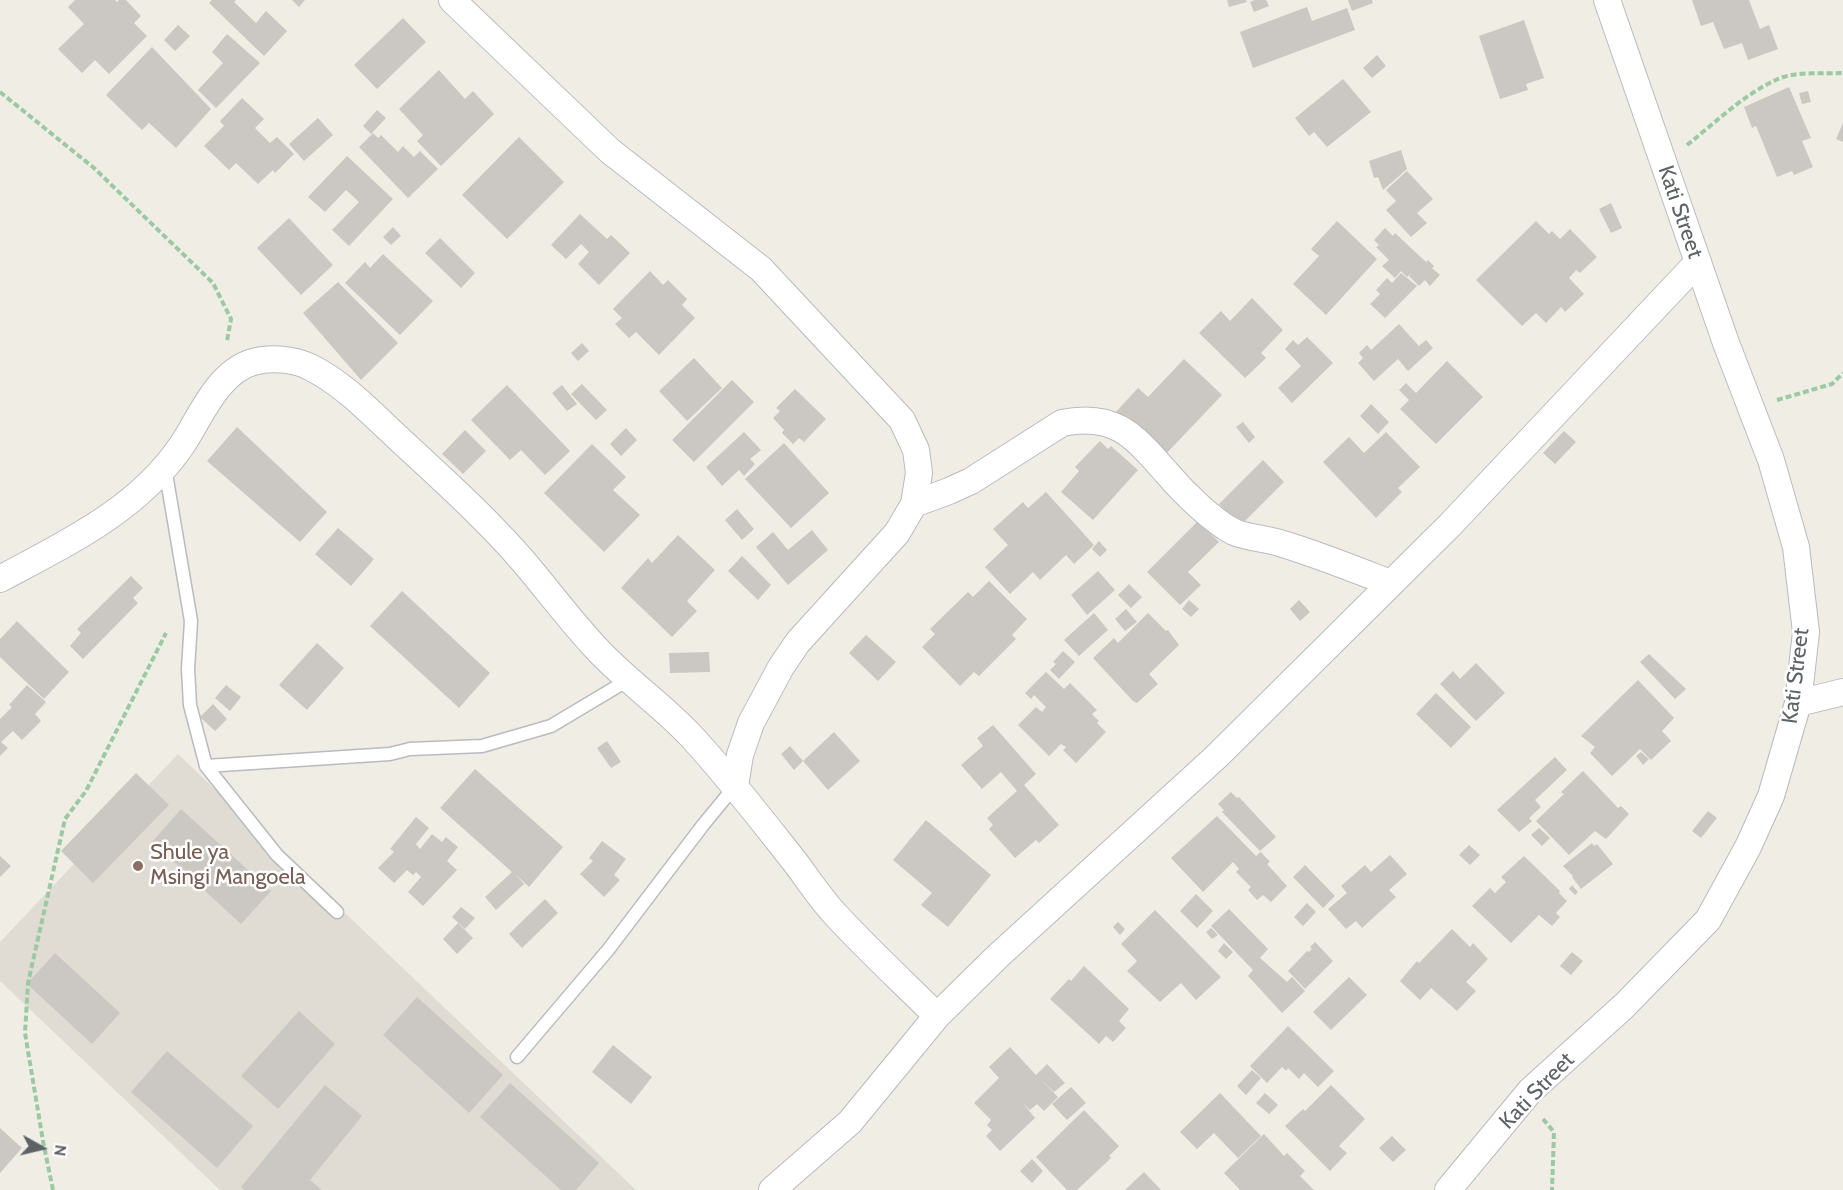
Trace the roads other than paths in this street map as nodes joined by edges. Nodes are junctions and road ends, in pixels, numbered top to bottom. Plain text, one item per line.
1 (452, 0) edge
2 (1607, 0) edge
3 (1698, 262) junction
4 (165, 467) junction
5 (914, 504) junction
6 (0, 579) edge
7 (1390, 583) junction
8 (628, 680) junction
9 (1843, 692) edge
10 (1797, 703) junction
11 (206, 766) junction
12 (735, 786) junction
13 (337, 912) dead end
14 (937, 1016) junction
15 (517, 1057) dead end
16 (772, 1190) edge
17 (1448, 1190) edge

1 - 5 street
2 - 3 street, Kati Street
3 - 7 street
3 - 10 street, Kati Street
4 - 6 street
4 - 8 street
4 - 11 lane
5 - 7 street
5 - 12 street
7 - 14 street
8 - 11 lane
8 - 12 street
9 - 10 street
10 - 17 street, Kati Street
11 - 13 lane
12 - 14 street
12 - 15 lane
14 - 16 street

